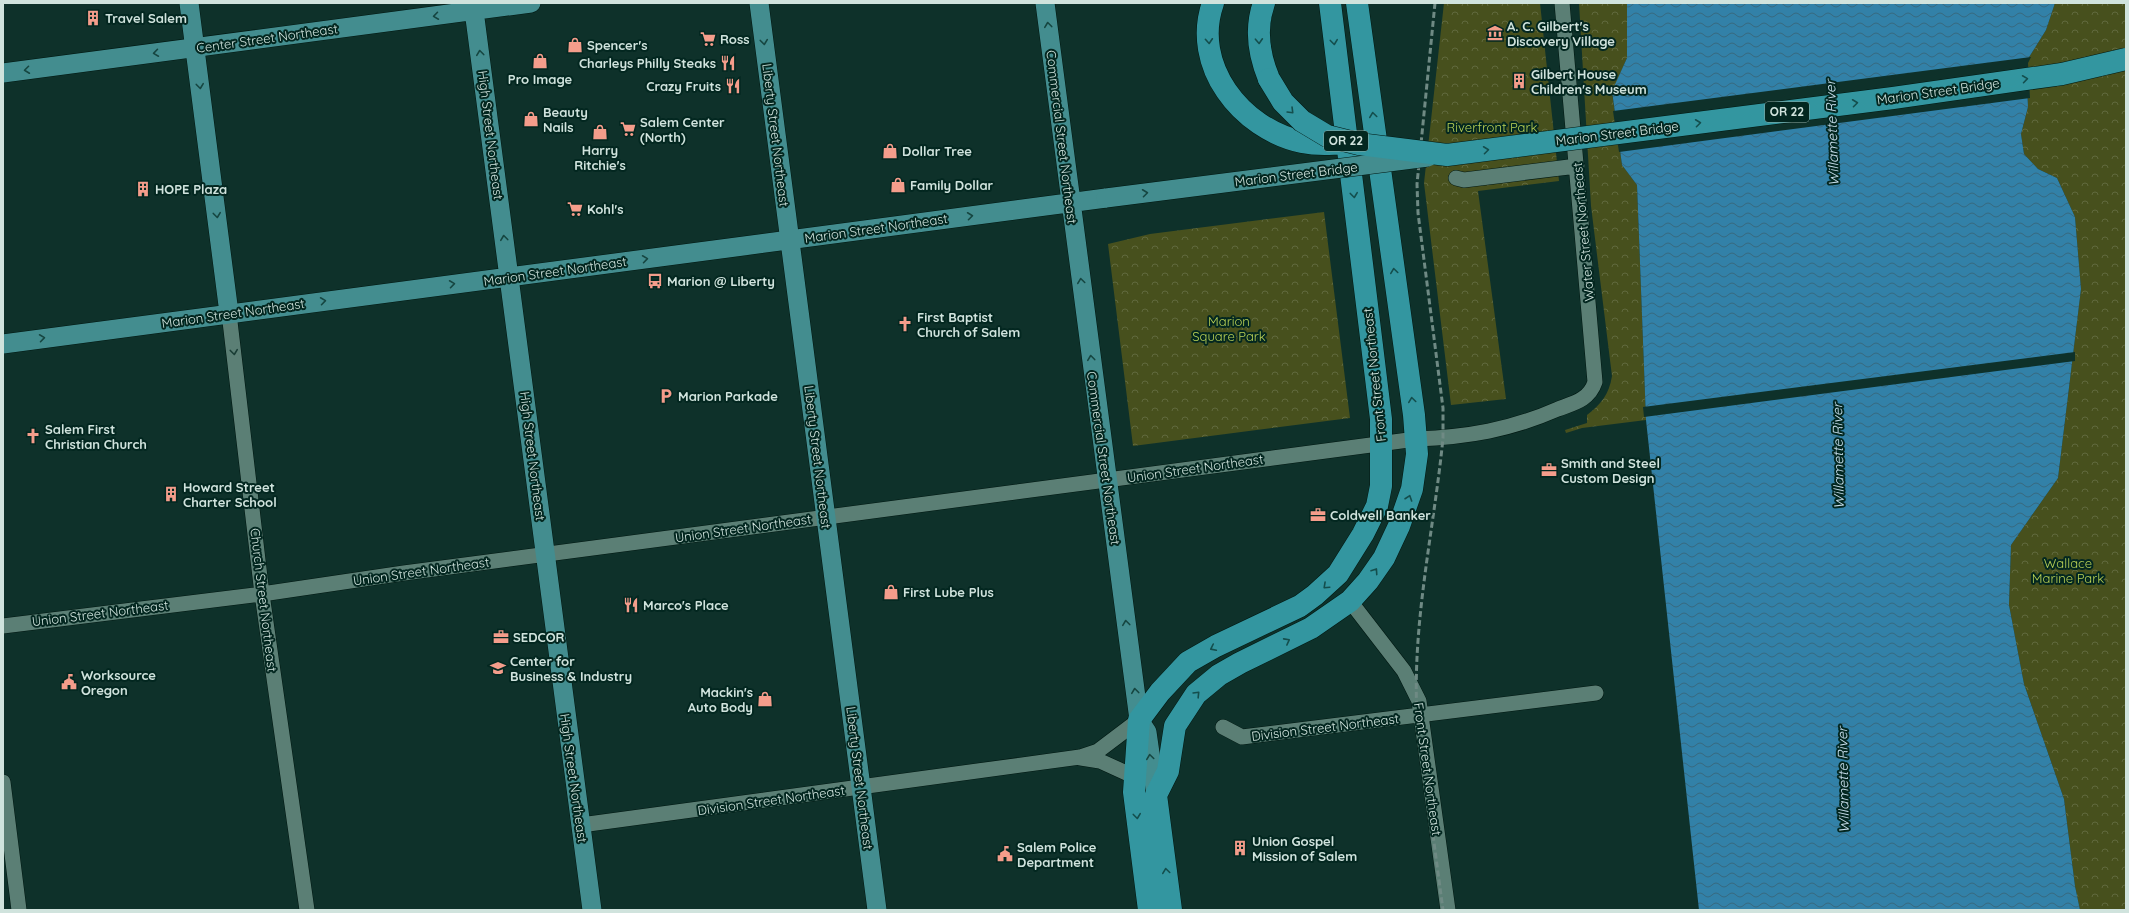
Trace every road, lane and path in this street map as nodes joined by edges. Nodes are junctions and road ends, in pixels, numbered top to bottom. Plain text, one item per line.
1 (189, 3) edge
2 (531, 3) edge
3 (759, 3) edge
4 (1045, 3) edge
5 (1213, 3) edge
6 (1264, 3) edge
7 (1330, 3) edge
8 (1357, 3) edge
9 (1562, 3) edge
10 (474, 7) edge
11 (195, 48) junction
12 (2126, 58) edge
13 (3, 73) edge
14 (1347, 143) junction
15 (1447, 155) junction
16 (1577, 166) junction
17 (1456, 178) dead end
18 (1106, 198) joint
19 (1071, 202) junction
20 (790, 239) junction
21 (509, 276) junction
22 (229, 314) junction
23 (3, 344) edge
24 (1592, 390) joint
25 (1416, 439) junction
26 (1382, 443) junction
27 (1107, 480) junction
28 (826, 517) junction
29 (545, 554) junction
30 (1350, 555) junction
31 (262, 594) junction
32 (1350, 601) junction
33 (3, 626) edge
34 (1596, 693) dead end
35 (1421, 715) junction
36 (1138, 720) junction
37 (1223, 727) dead end
38 (1080, 757) junction
39 (1135, 777) junction
40 (3, 782) edge
41 (860, 787) junction
42 (1156, 795) junction
43 (580, 825) junction
44 (20, 910) edge
45 (307, 910) edge
46 (592, 910) edge
47 (877, 910) edge
48 (1149, 910) edge
49 (1171, 910) edge
50 (1448, 910) edge

1 - 11 main road, Church Street Northeast
2 - 10 main road, Center Street Northeast
3 -> 20 main road, Liberty Street Northeast
19 -> 4 main road, Commercial Street Northeast
5 -> 14 highway
6 -> 15 highway, OR 22, bridge
7 -> 14 highway, Front Street Northeast
25 -> 8 highway
9 - 16 street, Water Street Northeast
10 -> 11 main road, Center Street Northeast
21 -> 10 main road, High Street Northeast
11 -> 13 main road, Center Street Northeast
11 -> 22 main road, Church Street Northeast
15 -> 12 highway, Marion Street Bridge / OR 22, bridge
14 -> 26 highway, Front Street Northeast
18 -> 15 main road, Marion Street Bridge, bridge
16 - 17 street
16 - 24 street, Water Street Northeast
18 - 19 main road, Marion Street Northeast
20 -> 19 main road, Marion Street Northeast
27 -> 19 main road, Commercial Street Northeast
21 -> 20 main road, Marion Street Northeast
20 - 28 main road, Liberty Street Northeast
22 -> 21 main road, Marion Street Northeast
21 - 29 main road, High Street Northeast
23 -> 22 main road, Marion Street Northeast
22 -> 31 street, Church Street Northeast
24 - 25 street, Union Street Northeast
25 - 26 street, Union Street Northeast
32 -> 25 highway
26 - 27 street, Union Street Northeast
26 - 30 highway, Front Street Northeast
27 - 28 street, Union Street Northeast
36 -> 27 main road, Commercial Street Northeast
28 - 29 street, Union Street Northeast
28 - 41 main road, Liberty Street Northeast
29 - 31 street, Union Street Northeast
29 - 43 main road, High Street Northeast
30 - 32 highway
30 -> 36 highway, Front Street Northeast
31 - 33 street, Union Street Northeast
31 - 45 street, Church Street Northeast
32 - 35 street, Front Street Northeast
42 -> 32 highway
34 - 35 street, Division Street Northeast
35 - 37 street, Division Street Northeast
35 - 50 street, Front Street Northeast
36 - 38 street
36 - 39 highway
42 -> 36 main road, Commercial Street Northeast
38 - 39 street
38 - 41 street, Division Street Northeast
39 -> 48 highway
40 - 44 street
41 - 43 street, Division Street Northeast
41 - 47 main road, Liberty Street Northeast
49 -> 42 highway, Commercial Street Northeast
43 - 46 main road, High Street Northeast

